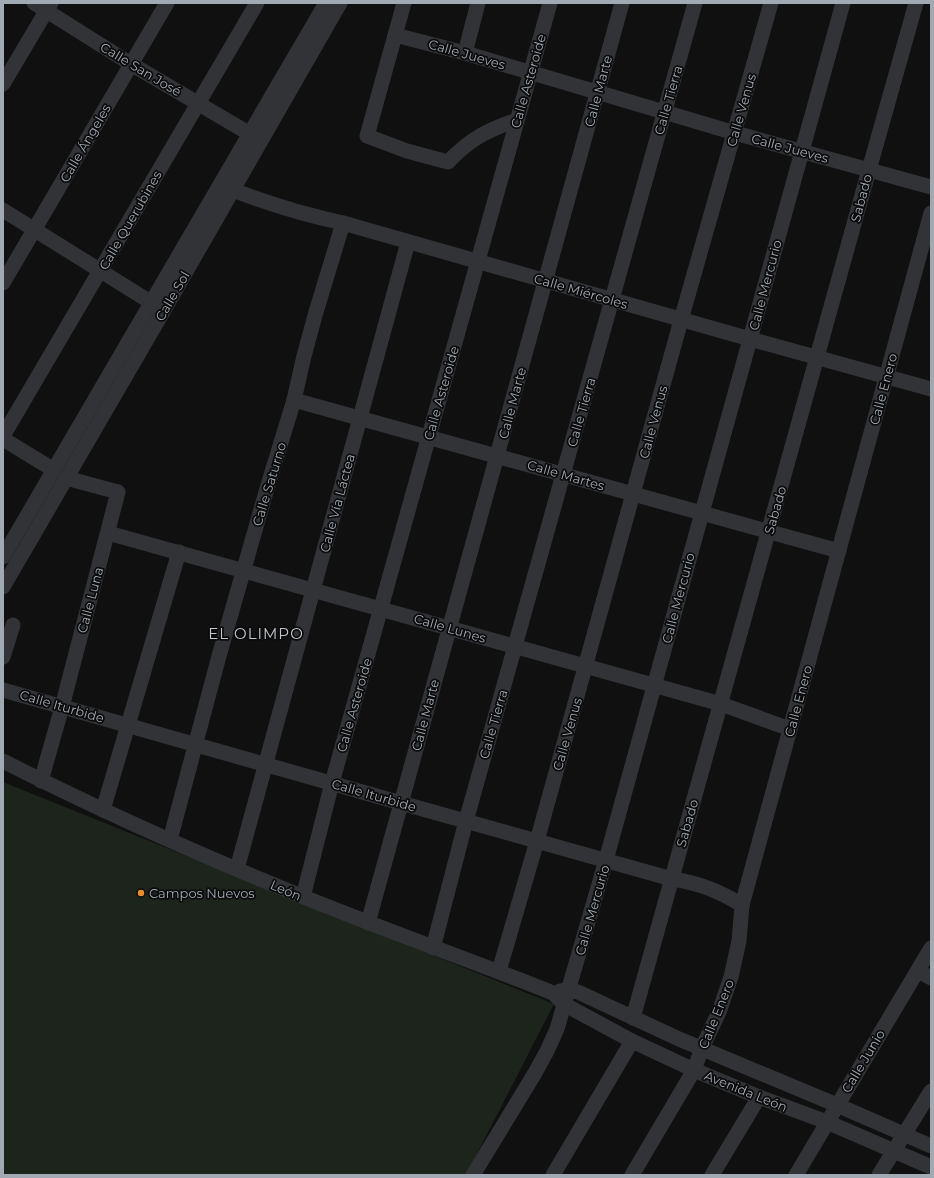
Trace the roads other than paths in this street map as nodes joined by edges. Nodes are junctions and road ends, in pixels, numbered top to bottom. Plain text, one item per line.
1 (167, 3) edge
2 (257, 3) edge
3 (326, 3) edge
4 (340, 3) edge
5 (404, 3) edge
6 (478, 3) edge
7 (550, 3) edge
8 (622, 3) edge
9 (695, 3) edge
10 (771, 3) edge
11 (843, 3) edge
12 (916, 3) edge
13 (44, 6) edge
14 (396, 34) junction
15 (465, 53) junction
16 (131, 64) junction
17 (531, 72) junction
18 (3, 84) edge
19 (597, 92) junction
20 (198, 104) junction
21 (664, 112) junction
22 (517, 120) junction
23 (735, 133) junction
24 (250, 134) junction
25 (802, 151) junction
26 (869, 170) junction
27 (931, 187) edge
28 (233, 190) junction
29 (3, 210) edge
30 (931, 213) edge
31 (343, 223) junction
32 (34, 230) junction
33 (408, 242) junction
34 (478, 262) junction
35 (100, 271) junction
36 (545, 281) junction
37 (3, 283) edge
38 (612, 300) junction
39 (158, 306) junction
40 (681, 320) junction
41 (750, 339) junction
42 (817, 358) junction
43 (887, 377) junction
44 (931, 389) edge
45 (294, 400) junction
46 (360, 418) junction
47 (429, 437) junction
48 (3, 438) edge
49 (497, 456) junction
50 (60, 474) junction
51 (563, 474) junction
52 (634, 494) junction
53 (702, 513) junction
54 (769, 532) junction
55 (108, 533) junction
56 (839, 551) junction
57 (179, 552) junction
58 (3, 557) edge
59 (243, 570) junction
60 (3, 587) edge
61 (313, 590) junction
62 (381, 609) junction
63 (12, 625) dead end
64 (450, 628) junction
65 (515, 646) junction
66 (4, 652) edge
67 (586, 666) junction
68 (654, 686) junction
69 (3, 690) edge
70 (720, 704) junction
71 (62, 707) junction
72 (128, 725) junction
73 (790, 729) junction
74 (195, 744) junction
75 (3, 761) edge
76 (266, 764) junction
77 (41, 781) junction
78 (332, 783) junction
79 (401, 803) junction
80 (103, 810) junction
81 (466, 821) junction
82 (170, 840) junction
83 (537, 841) junction
84 (606, 860) junction
85 (237, 869) junction
86 (672, 878) junction
87 (303, 897) junction
88 (742, 904) junction
89 (368, 923) junction
90 (433, 948) junction
91 (931, 948) edge
92 (499, 971) junction
93 (918, 971) junction
94 (931, 978) edge
95 (567, 997) junction
96 (633, 1018) junction
97 (632, 1041) junction
98 (702, 1048) junction
99 (694, 1070) junction
100 (931, 1091) edge
101 (759, 1097) junction
102 (837, 1104) junction
103 (827, 1122) junction
104 (904, 1134) junction
105 (931, 1146) edge
106 (893, 1151) junction
107 (931, 1167) edge
108 (473, 1175) edge
109 (553, 1175) edge
110 (632, 1175) edge
111 (712, 1175) edge
112 (796, 1175) edge
113 (879, 1175) edge

1 - 16 street, Calle Ángeles
2 - 20 street, Calle Querubines
3 - 24 street, Calle Sol
4 - 28 street, Calle Sol
5 - 14 street
6 - 15 street
7 - 17 street, Calle Asteroide
8 - 19 street, Calle Marte
9 - 21 street, Calle Tierra
10 - 23 street, Calle Venus
11 - 25 street, Calle Mercurio
12 - 26 street, Sabado
13 - 16 street, Calle San José
13 - 18 street
14 - 15 street, Calle Jueves
14 - 22 street
15 - 17 street, Calle Jueves
16 - 20 street, Calle San José
16 - 32 street, Calle Ángeles
17 - 19 street, Calle Jueves
17 - 22 street, Calle Asteroide
19 - 21 street, Calle Jueves
19 - 36 street, Calle Marte
20 - 24 street, Calle San José
20 - 35 street, Calle Querubines
21 - 23 street, Calle Jueves
21 - 38 street, Calle Tierra
22 - 34 street, Calle Asteroide
23 - 25 street, Calle Jueves
23 - 40 street, Calle Venus
24 - 39 street, Calle Sol
25 - 26 street, Calle Jueves
25 - 41 street, Calle Mercurio
26 - 27 street, Calle Jueves
26 - 42 street, Sabado
28 - 31 street, Calle Miércoles
28 - 39 street, Calle Sol
29 - 32 street
30 - 43 street, Calle Enero
31 - 33 street, Calle Miércoles
31 - 45 street, Calle Saturno
32 - 35 street
32 - 37 street, Calle Ángeles
33 - 34 street, Calle Miércoles
33 - 46 street, Calle Vía Láctea
34 - 36 street, Calle Miércoles
34 - 47 street, Calle Asteroide
35 - 39 street
35 - 48 street, Calle Querubines
36 - 38 street, Calle Miércoles
36 - 49 street, Calle Marte
38 - 40 street, Calle Miércoles
38 - 51 street, Calle Tierra
39 - 50 street, Calle Sol
40 - 41 street, Calle Miércoles
40 - 52 street, Calle Venus
41 - 42 street, Calle Miércoles
41 - 53 street, Calle Mercurio
42 - 43 street, Calle Miércoles
42 - 54 street, Sabado
43 - 44 street, Calle Miércoles
43 - 56 street, Calle Enero
45 - 46 street, Calle Martes
45 - 59 street, Calle Saturno
46 - 47 street, Calle Martes
46 - 61 street, Calle Vía Láctea
47 - 49 street, Calle Martes
47 - 62 street, Calle Asteroide
48 - 50 street
49 - 51 street, Calle Martes
49 - 64 street, Calle Marte
50 - 55 street, Calle Luna
50 - 58 street, Calle Sol
50 - 60 street, Calle Sol
51 - 52 street, Calle Martes
51 - 65 street, Calle Tierra
52 - 53 street, Calle Martes
52 - 67 street, Calle Venus
53 - 54 street, Calle Martes
53 - 68 street, Calle Mercurio
54 - 56 street, Calle Martes
54 - 70 street, Sabado
55 - 57 street, Calle Lunes
55 - 71 street, Calle Luna
56 - 73 street, Calle Enero
57 - 59 street, Calle Lunes
57 - 72 street
59 - 61 street, Calle Lunes
59 - 74 street, Calle Saturno
61 - 62 street, Calle Lunes
61 - 76 street, Calle Vía Láctea
62 - 64 street, Calle Lunes
62 - 78 street, Calle Asteroide
63 - 66 street
64 - 65 street, Calle Lunes
64 - 79 street, Calle Marte
65 - 67 street, Calle Lunes
65 - 81 street, Calle Tierra
67 - 68 street, Calle Lunes
67 - 83 street, Calle Venus
68 - 70 street, Calle Lunes
68 - 84 street, Calle Mercurio
69 - 71 street, Calle Iturbide
70 - 73 street, Calle Lunes
70 - 86 street, Sabado
71 - 72 street, Calle Iturbide
71 - 77 street, Calle Luna
72 - 74 street, Calle Iturbide
72 - 80 street
73 - 88 street, Calle Enero
74 - 76 street, Calle Iturbide
74 - 82 street, Calle Saturno
75 - 77 street, León
76 - 78 street, Calle Iturbide
76 - 85 street, Calle Vía Láctea
77 - 80 street, León
78 - 79 street, Calle Iturbide
78 - 87 street, Calle Asteroide
79 - 81 street, Calle Iturbide
79 - 89 street, Calle Marte
80 - 82 street, León
81 - 83 street, Calle Iturbide
81 - 90 street, Calle Tierra
82 - 85 street, León
83 - 84 street, Calle Iturbide
83 - 92 street, Calle Venus
84 - 86 street, Calle Iturbide
84 - 95 street, Calle Mercurio
85 - 87 street, León
86 - 88 street, Calle Iturbide
86 - 96 street, Sabado
87 - 89 street, León
88 - 98 street, Calle Enero
89 - 90 street, León
90 - 92 street, León
91 - 93 street, Calle Junio
92 - 95 street, León
93 - 94 street
93 - 102 street, Calle Junio
95 - 96 street, Avenida León
95 - 97 street, Avenida León
95 - 108 street, Calle Mercurio
96 - 98 street, Avenida León
97 - 99 street, Avenida León
97 - 109 street
98 - 99 street, Calle Enero
98 - 102 street, Avenida León
99 - 101 street, Avenida León
99 - 110 street, Calle Enero
100 - 104 street
101 - 103 street, Avenida León
101 - 111 street
102 - 103 street, Calle Junio
102 - 104 street, Avenida León
103 - 106 street, Avenida León
103 - 112 street, Calle Junio
104 - 105 street, Avenida León
104 - 106 street
106 - 107 street, Avenida León
106 - 113 street

